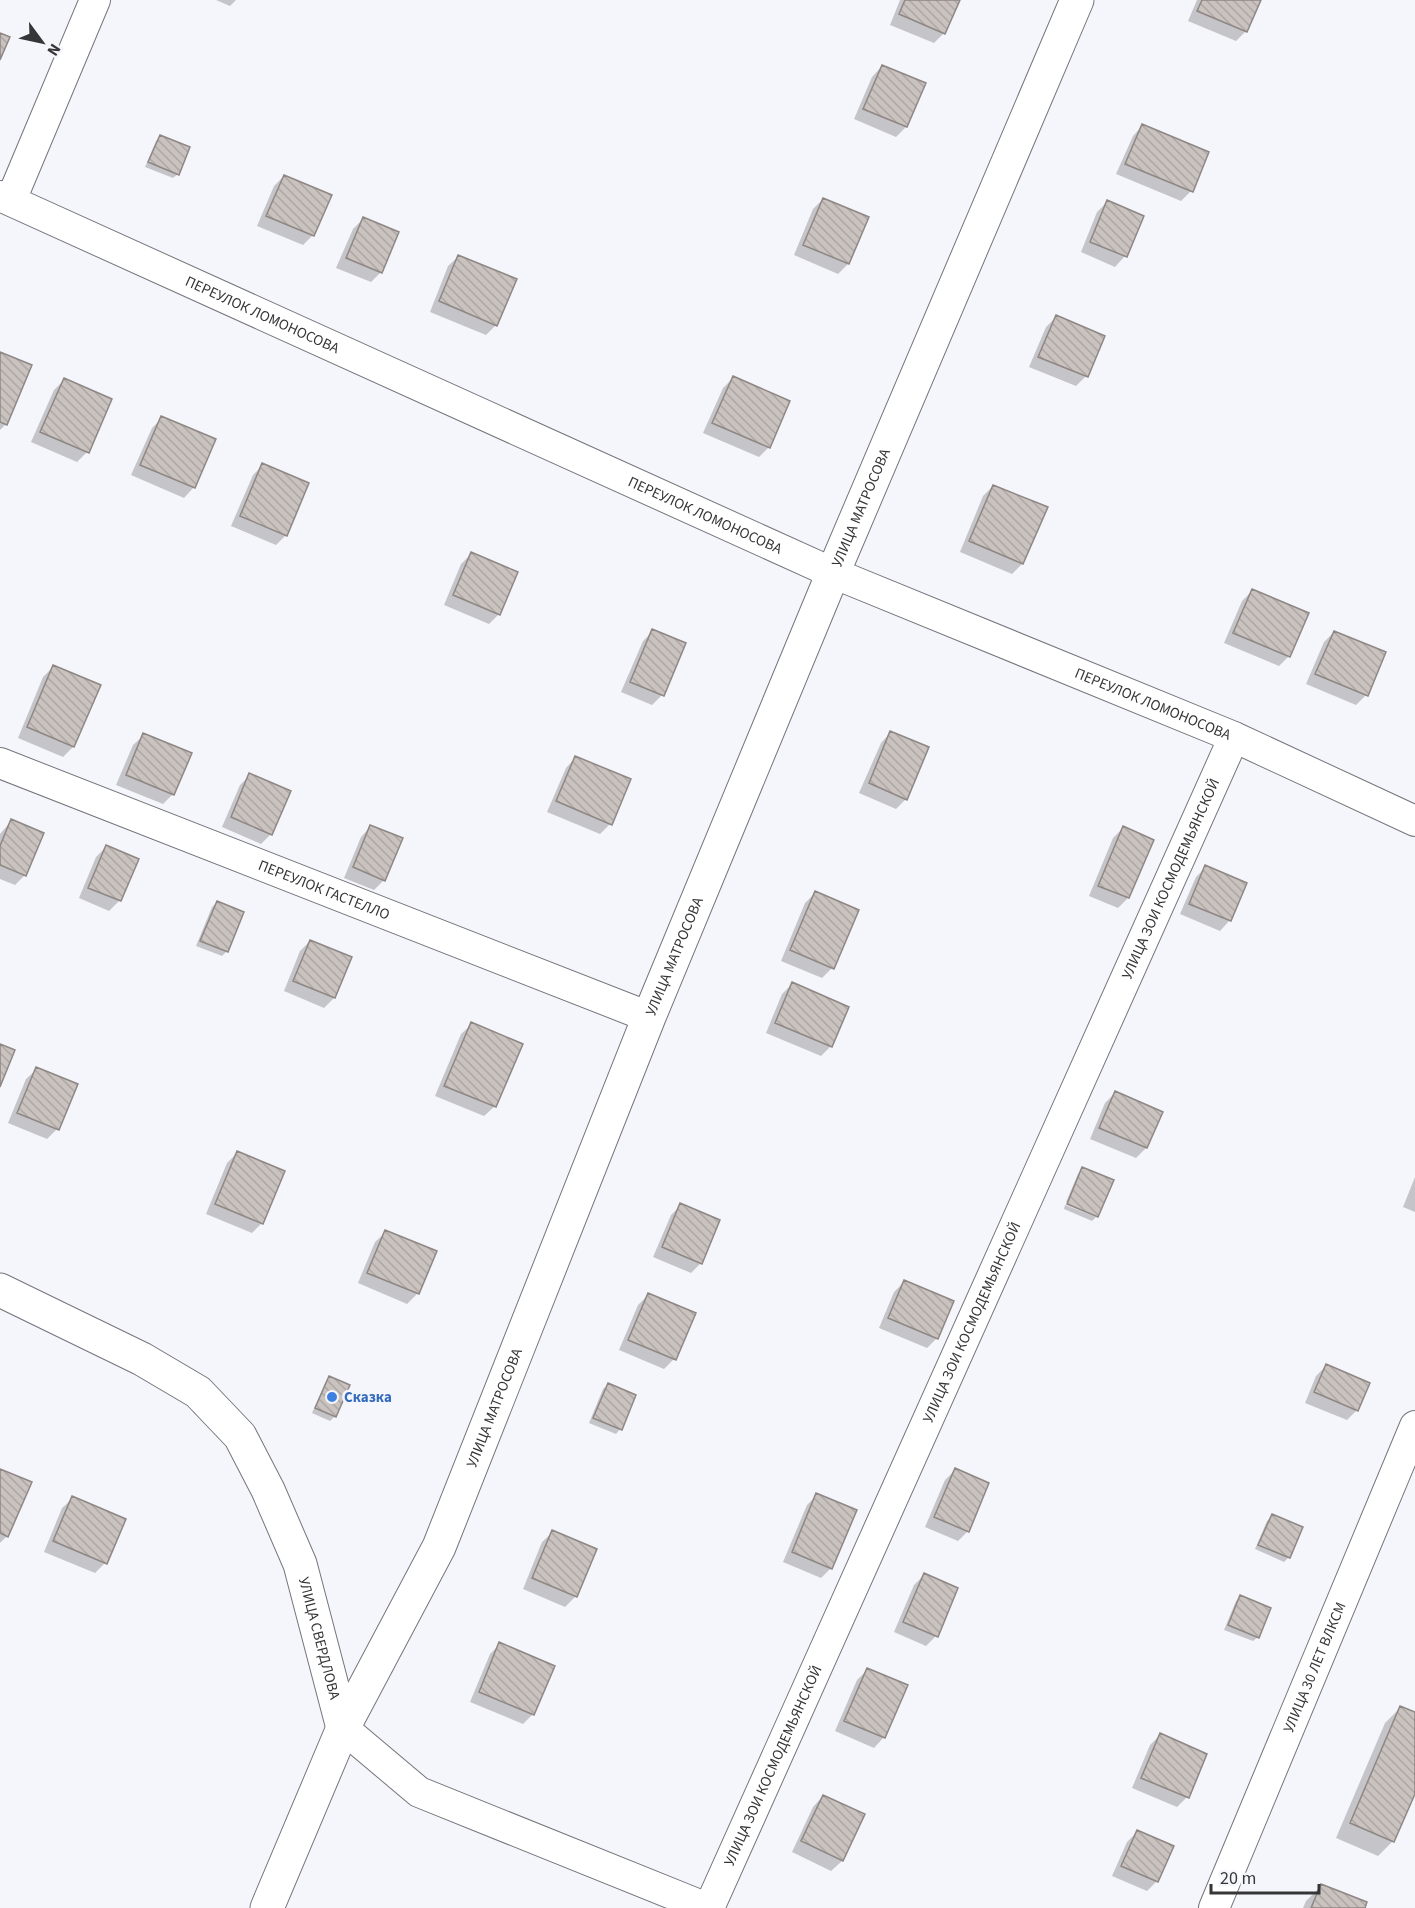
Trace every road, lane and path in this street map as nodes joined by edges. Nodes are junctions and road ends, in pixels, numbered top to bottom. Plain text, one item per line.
1 (95, 0) edge
2 (1077, 0) edge
3 (6, 198) edge
4 (833, 573) junction
5 (1234, 737) junction
6 (0, 763) edge
7 (1415, 821) edge
8 (649, 1017) junction
9 (0, 1290) edge
10 (1415, 1426) edge
11 (343, 1728) junction
12 (267, 1908) edge
13 (708, 1908) edge
14 (1214, 1908) edge

1 - 3 street
2 - 4 street, УЛИЦА МАТРОСОВА
3 - 4 street, ПЕРЕУЛОК ЛОМОНОСОВА
4 - 5 street, ПЕРЕУЛОК ЛОМОНОСОВА
4 - 8 street, УЛИЦА МАТРОСОВА
5 - 7 street, ПЕРЕУЛОК ЛОМОНОСОВА
5 - 13 street, УЛИЦА ЗОИ КОСМОДЕМЬЯНСКОЙ
6 - 8 street, ПЕРЕУЛОК ГАСТЕЛЛО
8 - 11 street, УЛИЦА МАТРОСОВА
9 - 11 street, УЛИЦА СВЕРДЛОВА
10 - 14 street, УЛИЦА 30 ЛЕТ ВЛКСМ
11 - 12 street, УЛИЦА МАТРОСОВА
11 - 13 street

